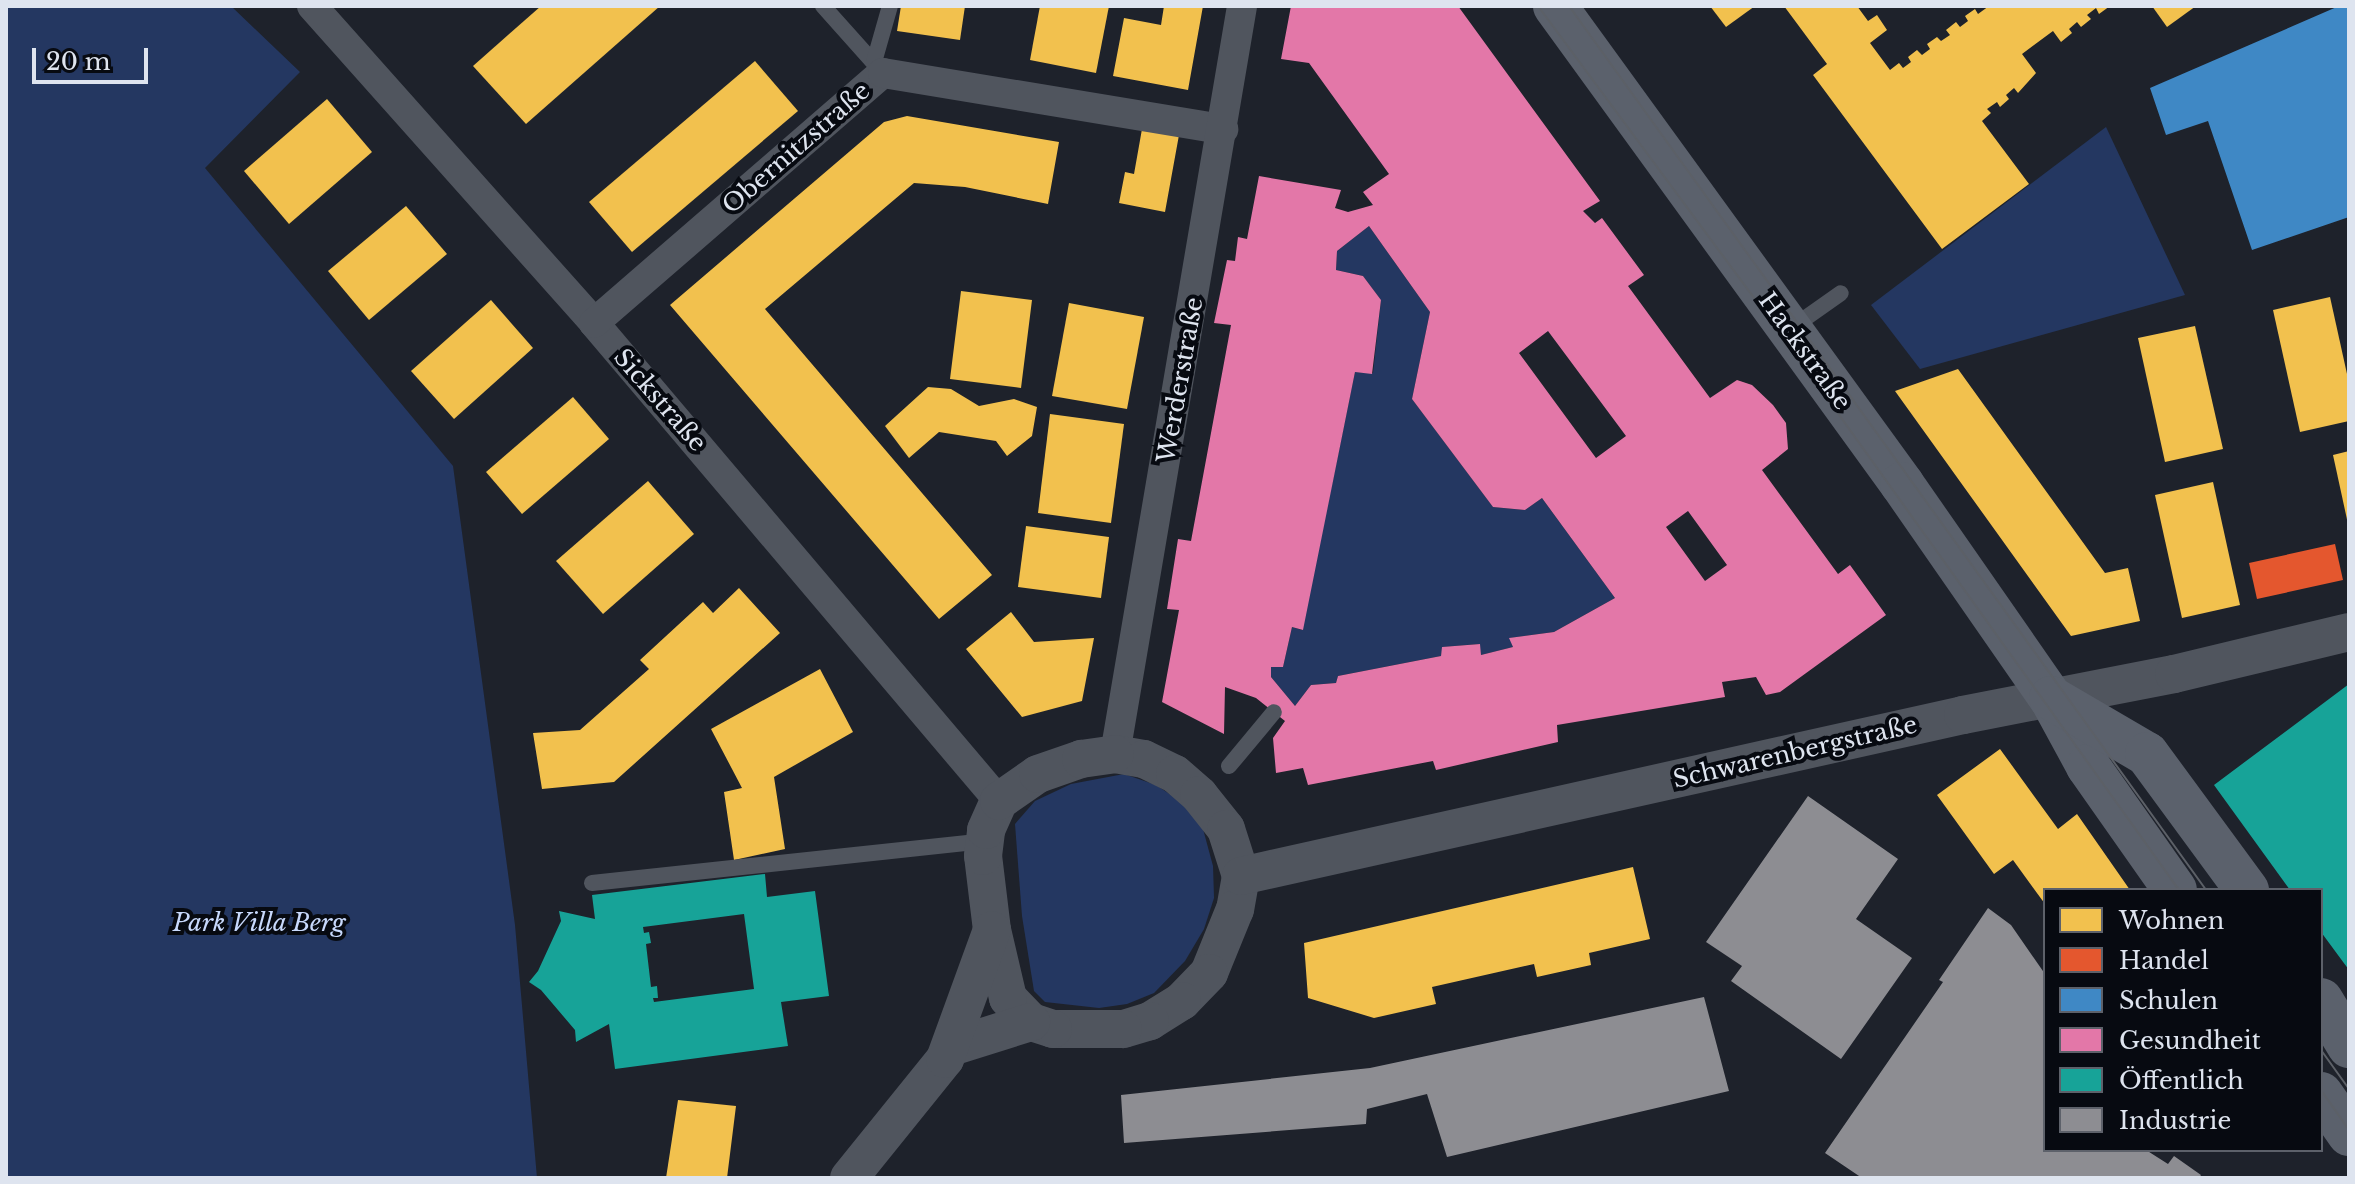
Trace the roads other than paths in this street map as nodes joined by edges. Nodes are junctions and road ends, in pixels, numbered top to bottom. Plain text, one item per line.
1 (312, 6) edge
2 (823, 6) edge
3 (890, 6) edge
4 (1242, 6) edge
5 (1555, 6) edge
6 (879, 68) junction
7 (1223, 129) junction
8 (1841, 293) dead end
9 (594, 323) junction
10 (1789, 330) junction
11 (2349, 632) edge
12 (2051, 698) junction
13 (1274, 712) dead end
14 (1115, 754) junction
15 (1229, 766) dead end
16 (999, 801) junction
17 (984, 841) junction
18 (1241, 876) junction
19 (592, 883) dead end
20 (2174, 888) edge
21 (2246, 888) edge
22 (992, 930) junction
23 (2323, 1003) edge
24 (1031, 1022) junction
25 (2349, 1046) edge
26 (951, 1047) junction
27 (2323, 1097) edge
28 (2349, 1134) edge
29 (849, 1178) edge

1 - 9 street, Sickstraße
2 - 6 lane
3 - 6 lane
4 - 7 street, Werderstraße
5 - 10 main road, Hackstraße
6 - 7 street, Obernitzstraße
6 - 9 street, Obernitzstraße
7 - 14 street, Werderstraße
8 - 10 lane
9 - 16 street, Sickstraße
10 - 12 main road, Hackstraße
11 - 12 street, Schwarenbergstraße
12 - 18 street, Schwarenbergstraße
12 - 20 main road, Hackstraße
12 - 21 main road, Hackstraße
13 - 15 lane
14 - 16 street
14 - 18 street
16 - 17 street
17 - 19 lane
17 - 22 street
18 - 24 street
22 - 24 street
22 - 26 street
23 - 25 main road
24 - 26 street
26 - 29 street
27 - 28 main road

